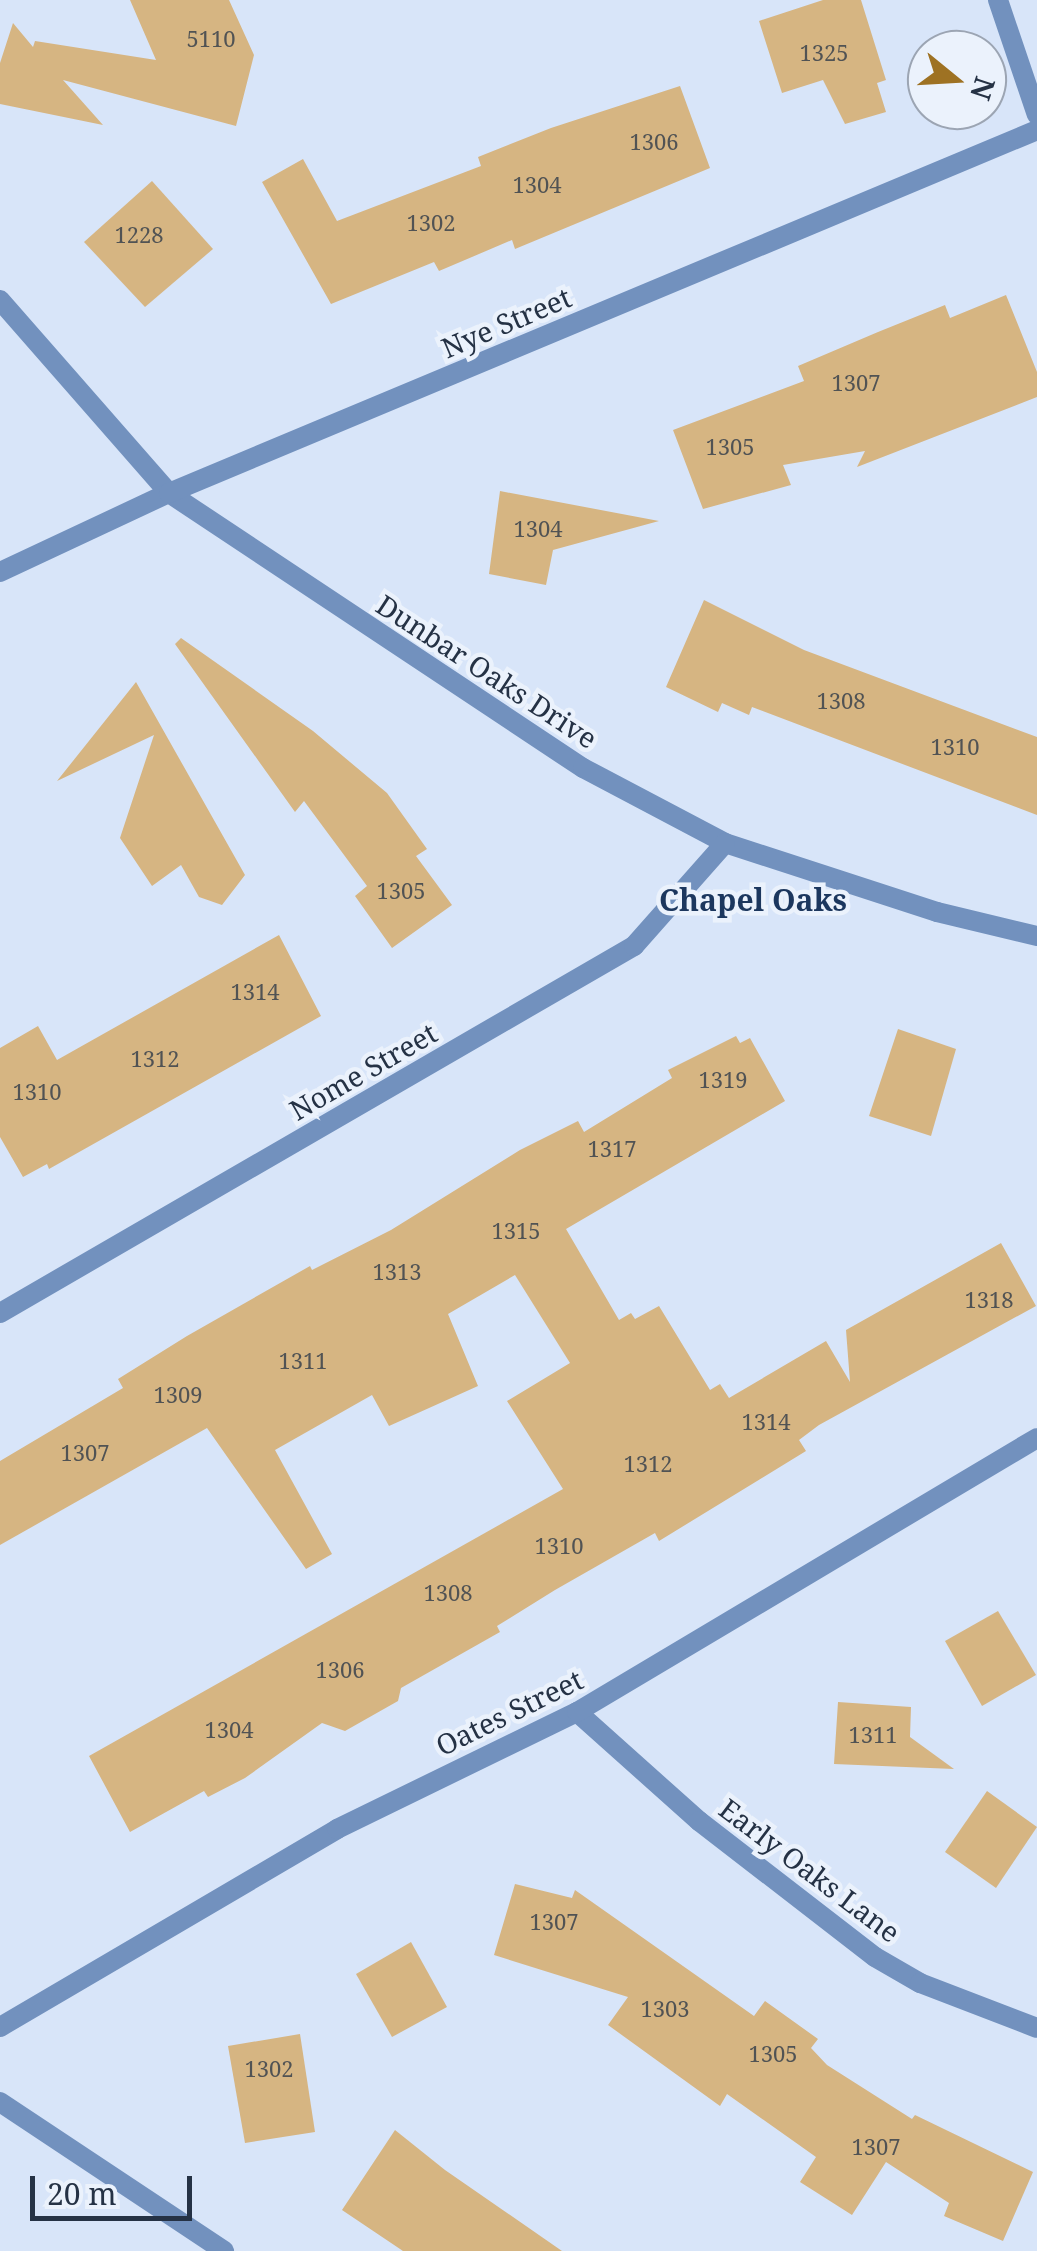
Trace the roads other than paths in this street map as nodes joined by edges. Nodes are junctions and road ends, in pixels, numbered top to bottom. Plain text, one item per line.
1 (998, 0) edge
2 (1037, 114) edge
3 (1037, 130) edge
4 (0, 300) edge
5 (169, 493) junction
6 (0, 572) edge
7 (725, 844) junction
8 (1037, 936) edge
9 (0, 1312) edge
10 (1037, 1438) edge
11 (577, 1712) junction
12 (0, 2026) edge
13 (1037, 2028) edge
14 (0, 2102) edge
15 (224, 2251) edge

1 - 2 street
3 - 5 street, Nye Street
4 - 5 street, Dunbar Oaks Drive
5 - 6 street, Nye Street
5 - 7 street, Dunbar Oaks Drive
7 - 8 street, Dunbar Oaks Drive
7 - 9 street, Nome Street
10 - 11 street, Oates Street
11 - 12 street, Oates Street
11 - 13 street, Early Oaks Lane
14 - 15 street

